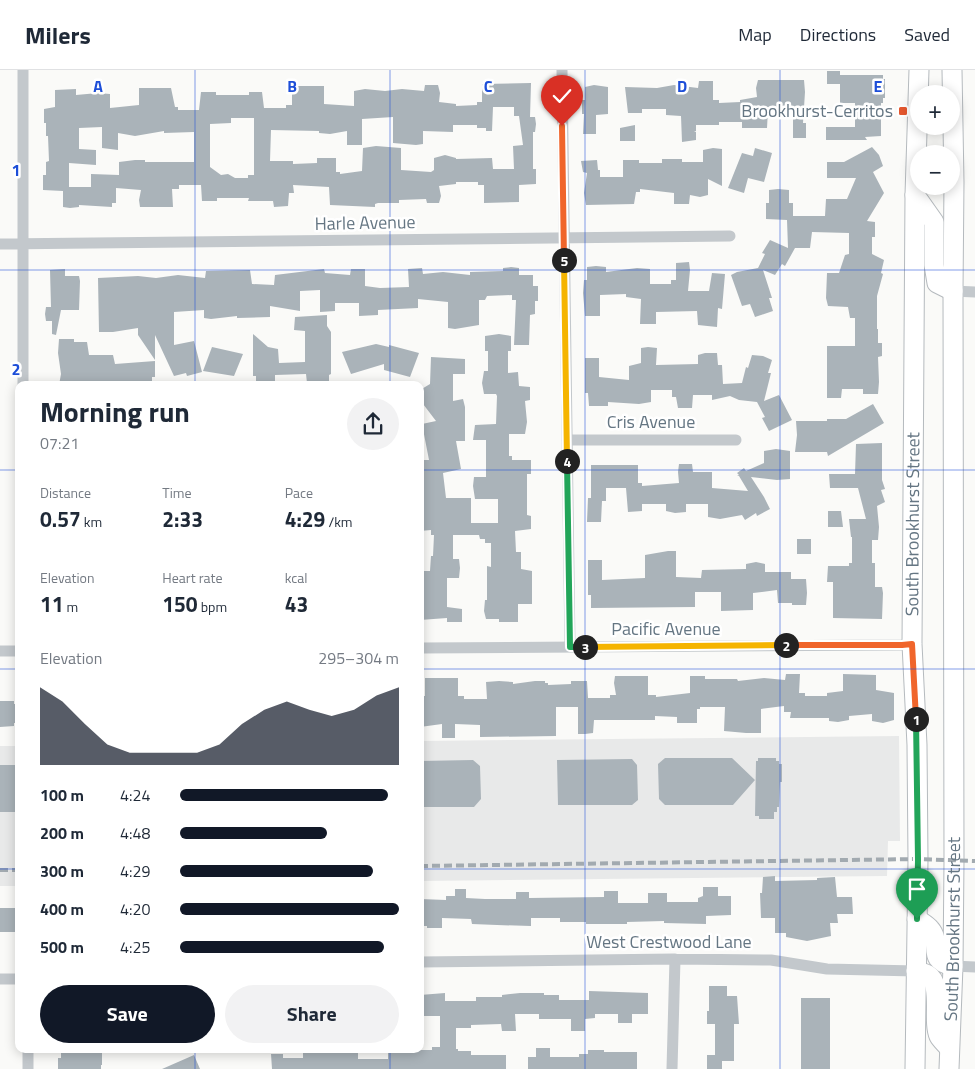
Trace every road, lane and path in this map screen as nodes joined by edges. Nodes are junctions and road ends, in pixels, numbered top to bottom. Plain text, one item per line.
1 (22, 70) edge
2 (562, 70) edge
3 (919, 70) edge
4 (952, 70) edge
5 (917, 145) edge
6 (915, 195) joint
7 (730, 236) dead end
8 (563, 238) junction
9 (0, 244) edge
10 (22, 244) junction
11 (953, 292) junction
12 (975, 292) edge
13 (23, 381) edge
14 (567, 440) junction
15 (736, 440) dead end
16 (912, 644) junction
17 (570, 647) junction
18 (424, 648) edge
19 (15, 651) edge
20 (0, 652) edge
21 (917, 919) junction
22 (675, 959) junction
23 (424, 962) edge
24 (953, 966) junction
25 (975, 967) edge
26 (916, 972) junction
27 (0, 980) edge
28 (15, 980) edge
29 (950, 1048) junction
30 (28, 1053) edge
31 (28, 1069) edge
32 (672, 1069) edge
33 (915, 1069) edge
34 (949, 1069) edge

1 - 10 street
2 - 8 street
3 - 5 main road, South Brookhurst Street
4 - 11 main road, South Brookhurst Street
6 - 11 main road
6 - 16 main road, South Brookhurst Street
7 - 8 street, Harle Avenue
8 - 10 street, Harle Avenue
8 - 14 street
9 - 10 street, Harle Avenue
10 - 13 street
11 - 12 street
11 - 24 main road, South Brookhurst Street
14 - 15 street, Cris Avenue
14 - 17 street
16 - 17 street, Pacific Avenue
16 - 21 main road, South Brookhurst Street
17 - 18 street, Pacific Avenue
19 - 20 street
21 - 24 main road
21 - 26 main road, South Brookhurst Street
22 - 23 street, West Crestwood Lane
22 - 26 street, West Crestwood Lane
22 - 32 street
24 - 25 street
24 - 29 main road, South Brookhurst Street
26 - 29 main road
26 - 33 main road, South Brookhurst Street
27 - 28 street
29 - 34 main road, South Brookhurst Street
30 - 31 street

